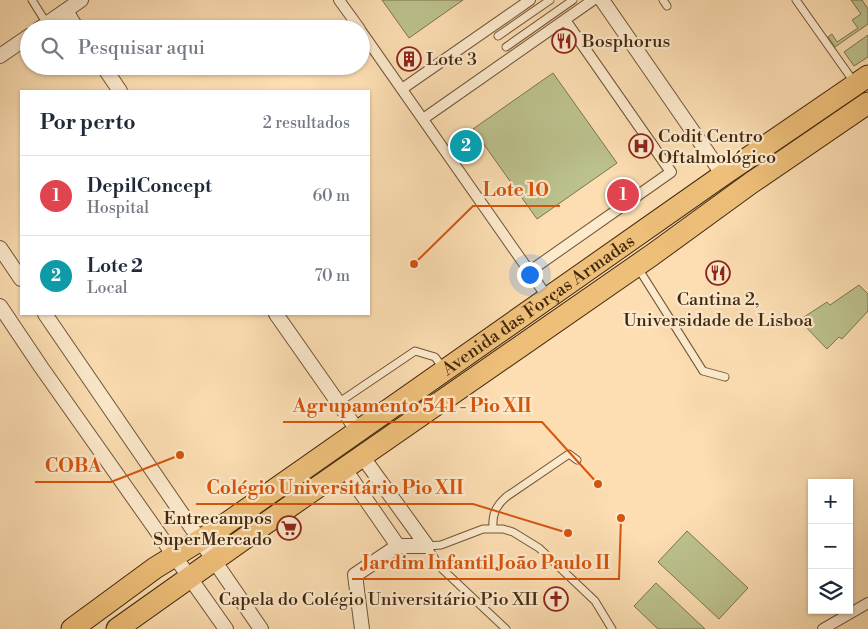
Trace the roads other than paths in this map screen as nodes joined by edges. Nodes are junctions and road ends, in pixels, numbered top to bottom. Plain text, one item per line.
1 (32, 0) edge
2 (81, 0) edge
3 (340, 0) edge
4 (530, 0) edge
5 (550, 0) edge
6 (574, 0) edge
7 (593, 0) edge
8 (602, 0) edge
9 (796, 0) edge
10 (66, 11) junction
11 (40, 20) edge
12 (52, 20) edge
13 (72, 20) edge
14 (353, 20) edge
15 (565, 20) junction
16 (498, 36) dead end
17 (20, 42) edge
18 (370, 44) edge
19 (506, 48) dead end
20 (0, 56) edge
21 (109, 75) edge
22 (862, 80) edge
23 (402, 89) junction
24 (119, 90) edge
25 (868, 103) edge
26 (423, 119) junction
27 (723, 175) junction
28 (0, 248) edge
29 (636, 266) junction
30 (530, 271) junction
31 (20, 278) edge
32 (548, 298) junction
33 (0, 306) edge
34 (46, 315) edge
35 (277, 315) edge
36 (444, 371) junction
37 (725, 377) dead end
38 (338, 403) junction
39 (358, 431) junction
40 (362, 456) junction
41 (576, 460) dead end
42 (344, 468) junction
43 (493, 528) junction
44 (200, 540) junction
45 (398, 546) junction
46 (427, 546) junction
47 (175, 556) junction
48 (214, 560) junction
49 (190, 578) junction
50 (868, 603) edge
51 (130, 623) edge
52 (72, 629) edge
53 (226, 629) edge
54 (261, 629) edge
55 (362, 629) edge
56 (506, 629) edge
57 (612, 629) edge
58 (823, 629) edge

1 - 11 lane
2 - 10 street
3 - 14 street
4 - 23 street
5 - 16 lane
6 - 19 lane
7 - 15 street
8 - 27 street
9 - 22 lane, Avenida das Forças Armadas
10 - 12 street
10 - 13 street
15 - 26 street
15 - 30 street
17 - 20 street
18 - 23 street
21 - 24 street
22 - 27 main road, Avenida das Forças Armadas
23 - 26 street
25 - 29 main road, Avenida das Forças Armadas
26 - 30 street
27 - 32 main road, Avenida das Forças Armadas
28 - 31 street
29 - 37 lane
29 - 40 main road, Avenida das Forças Armadas
30 - 32 street
32 - 36 main road, Avenida das Forças Armadas
33 - 47 street
34 - 44 street
35 - 38 street
36 - 38 lane
36 - 39 main road, Avenida das Forças Armadas
38 - 39 street
39 - 44 main road, Avenida das Forças Armadas
40 - 42 main road, Avenida das Forças Armadas
40 - 46 street
41 - 43 lane
42 - 45 street
42 - 48 main road, Avenida das Forças Armadas
43 - 46 lane
43 - 57 lane
44 - 47 main road, Avenida das Forças Armadas
44 - 48 street
45 - 46 street
45 - 55 street
46 - 56 lane
47 - 49 street
47 - 52 main road, Avenida das Forças Armadas
48 - 49 main road, Avenida das Forças Armadas
48 - 54 street
49 - 51 main road, Avenida das Forças Armadas
49 - 53 street
50 - 58 street

